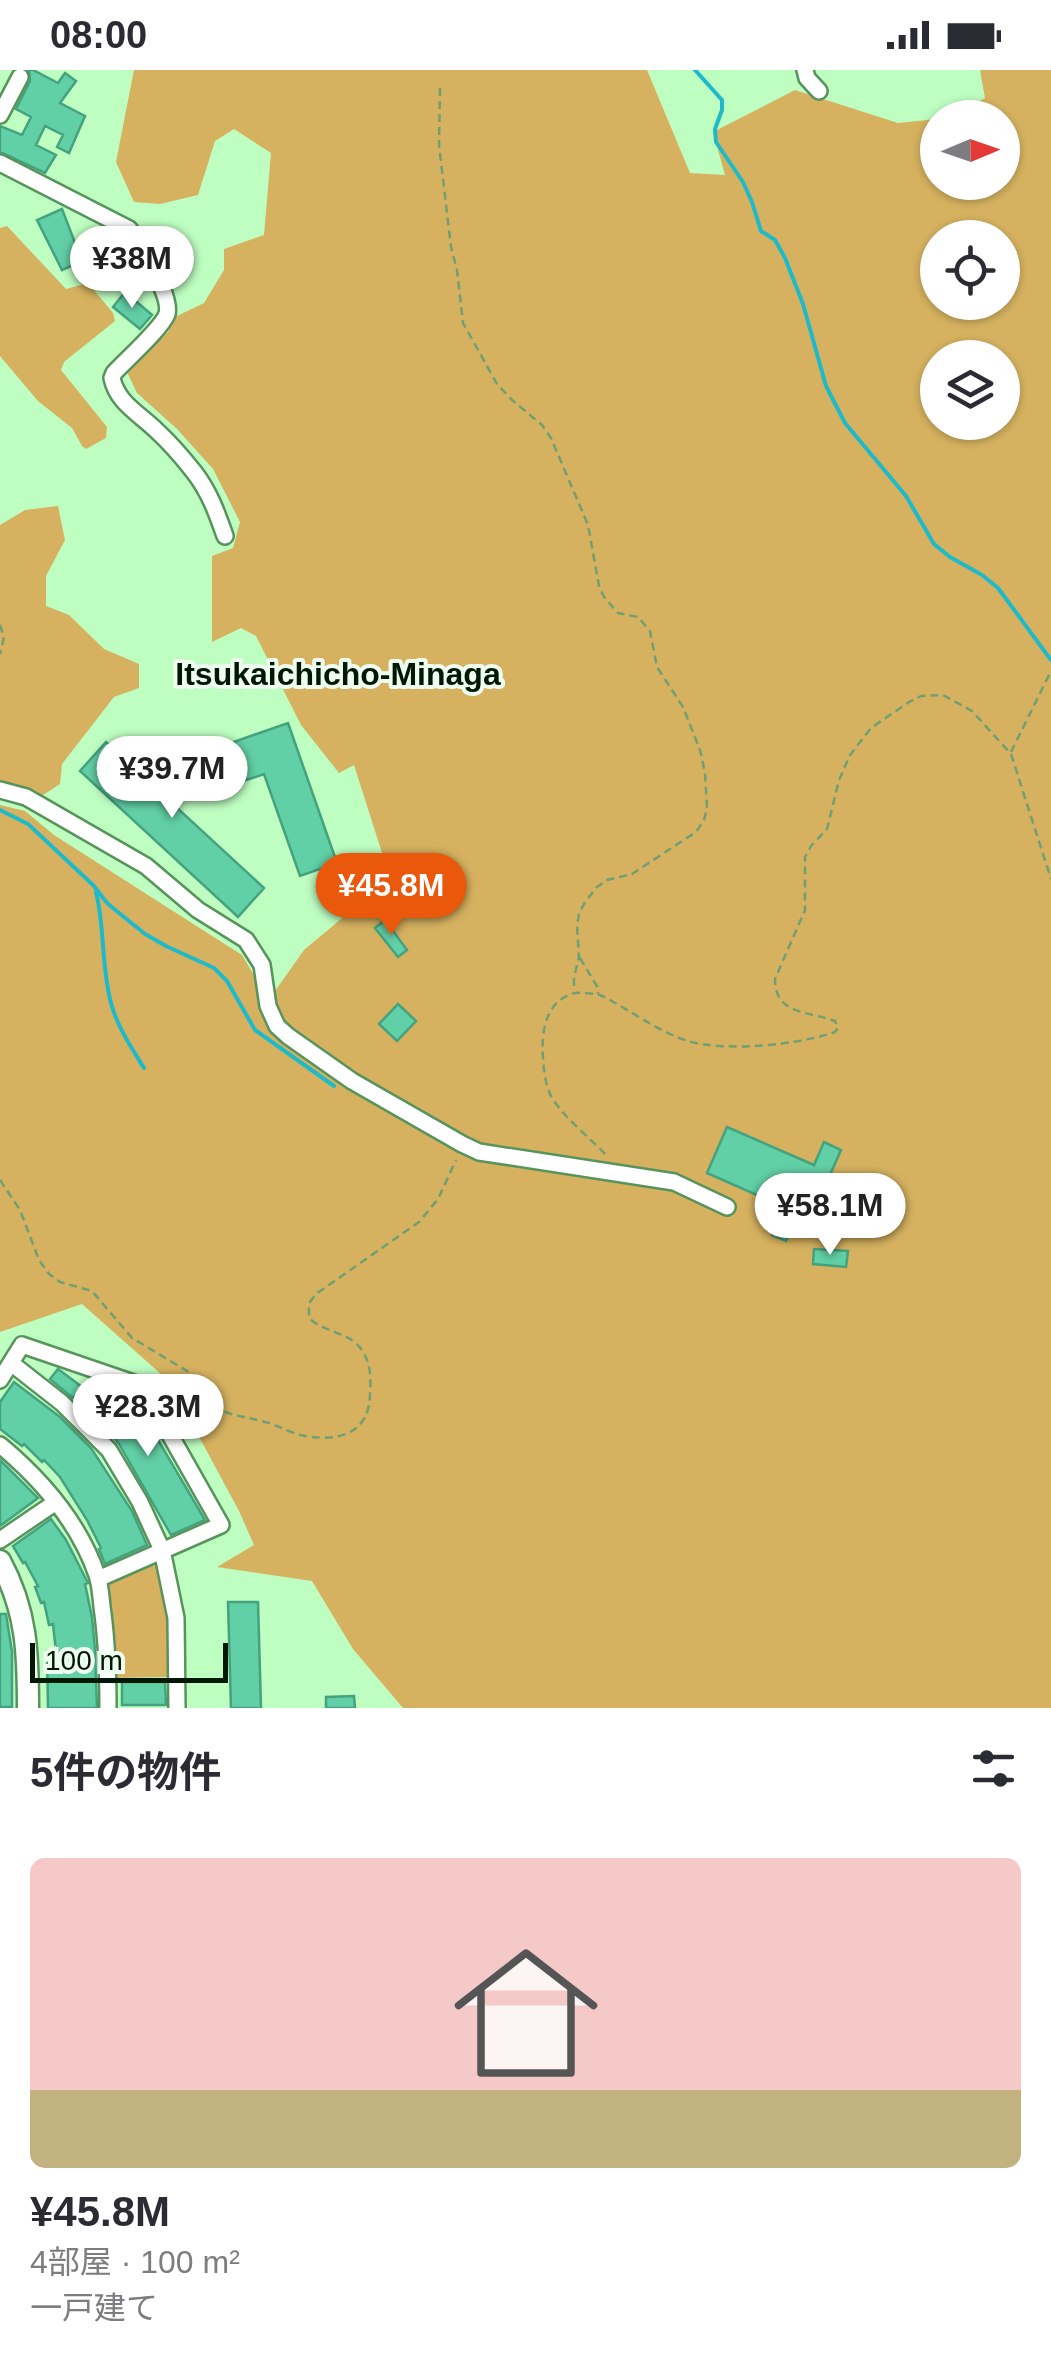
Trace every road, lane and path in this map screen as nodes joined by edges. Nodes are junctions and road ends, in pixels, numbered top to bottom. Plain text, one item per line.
1 (805, 70) edge
2 (20, 78) dead end
3 (440, 88) dead end
4 (818, 91) dead end
5 (0, 115) edge
6 (0, 163) edge
7 (224, 536) dead end
8 (0, 625) edge
9 (0, 654) edge
10 (1051, 671) edge
11 (1010, 754) junction
12 (0, 790) edge
13 (1051, 880) edge
14 (579, 957) junction
15 (574, 993) junction
16 (598, 994) junction
17 (462, 1144) junction
18 (605, 1154) dead end
19 (0, 1180) edge
20 (727, 1208) dead end
21 (11, 1363) junction
22 (0, 1380) edge
23 (0, 1444) edge
24 (56, 1502) junction
25 (0, 1540) edge
26 (162, 1550) junction
27 (0, 1562) edge
28 (98, 1578) junction
29 (28, 1708) edge
30 (108, 1708) edge
31 (178, 1708) edge

1 - 4 street
2 - 5 street
3 - 14 path
6 - 7 street
8 - 9 path
10 - 11 path
11 - 13 path
11 - 16 path
12 - 17 street
14 - 15 path
14 - 16 path
15 - 16 path
15 - 18 path
17 - 19 path
17 - 20 street
21 - 22 street
21 - 26 street
21 - 26 street
23 - 24 street
24 - 25 street
24 - 28 street
26 - 28 street
26 - 31 street
27 - 29 street
28 - 30 street

